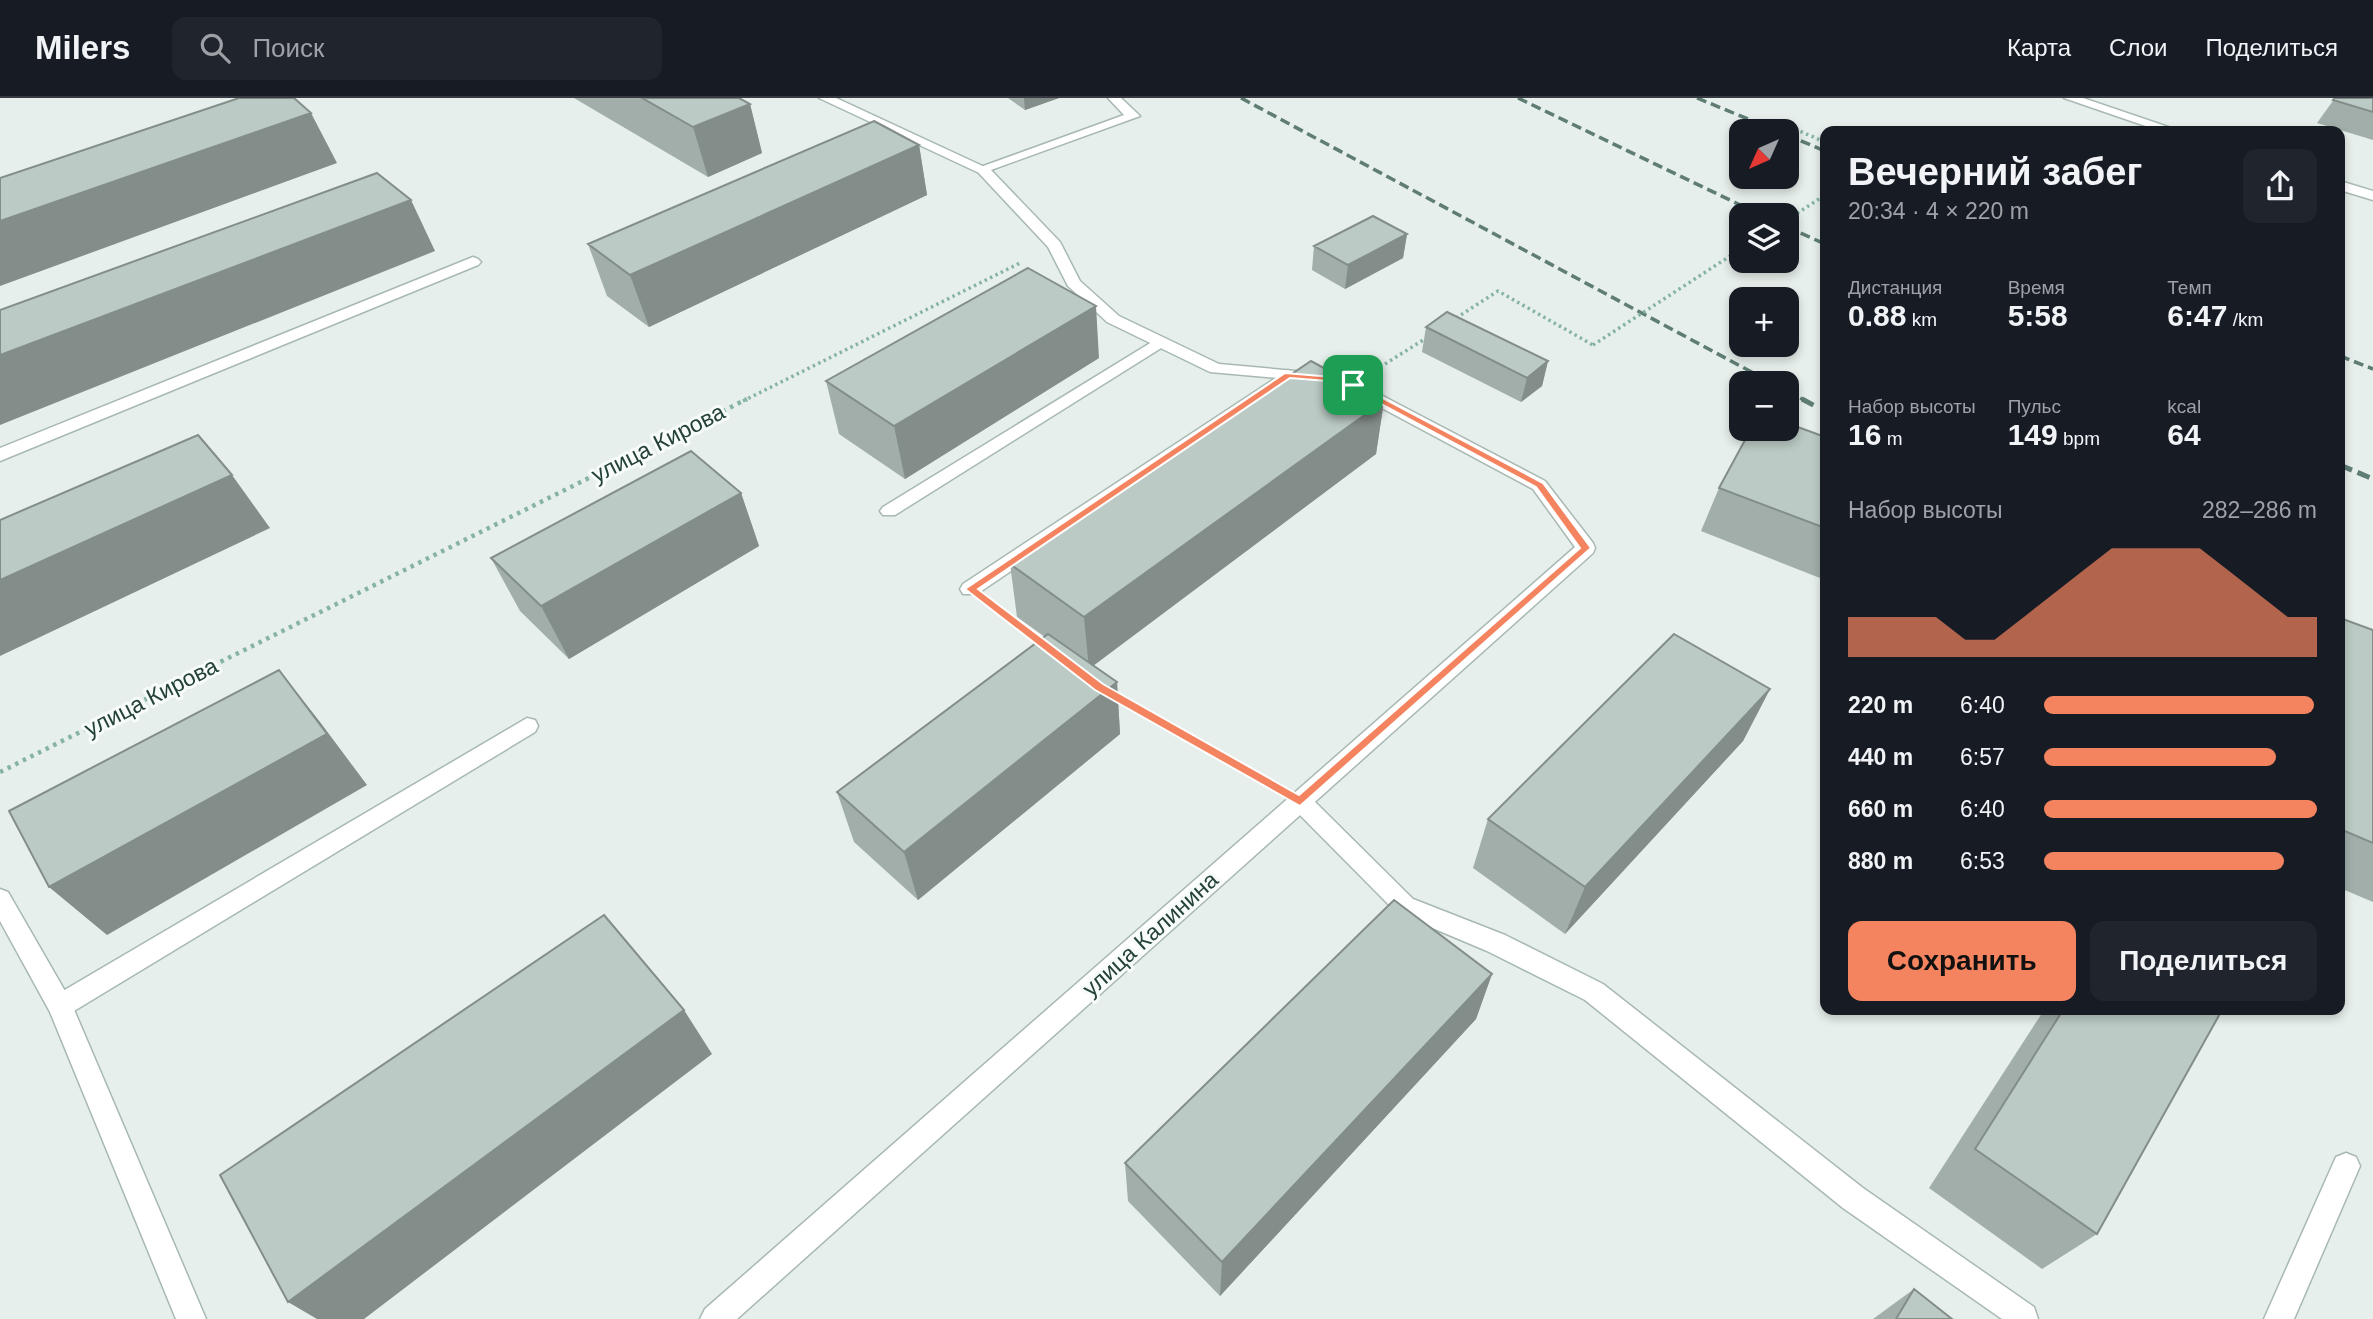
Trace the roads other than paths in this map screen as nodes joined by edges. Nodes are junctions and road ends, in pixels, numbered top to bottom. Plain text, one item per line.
1 (825, 98) edge
2 (1114, 98) edge
3 (2070, 98) edge
4 (2157, 126) edge
5 (982, 169) junction
6 (2345, 187) edge
7 (2373, 196) edge
8 (473, 262) dead end
9 (1160, 342) junction
10 (1288, 375) junction
11 (0, 455) edge
12 (889, 511) dead end
13 (970, 589) road end
14 (527, 726) dead end
15 (1300, 801) junction
16 (0, 898) edge
17 (60, 1006) junction
18 (2346, 1166) dead end
19 (2024, 1317) dead end
20 (191, 1319) edge
21 (715, 1319) edge
22 (2279, 1319) edge

1 - 5 street
2 - 5 street
3 - 4 street
5 - 9 street
6 - 7 street
8 - 11 street
9 - 10 street
9 - 12 street
10 - 13 street
10 - 15 street, улица Калинина
14 - 17 street
15 - 19 street
15 - 21 street, улица Калинина
16 - 17 street
17 - 20 street
18 - 22 street

